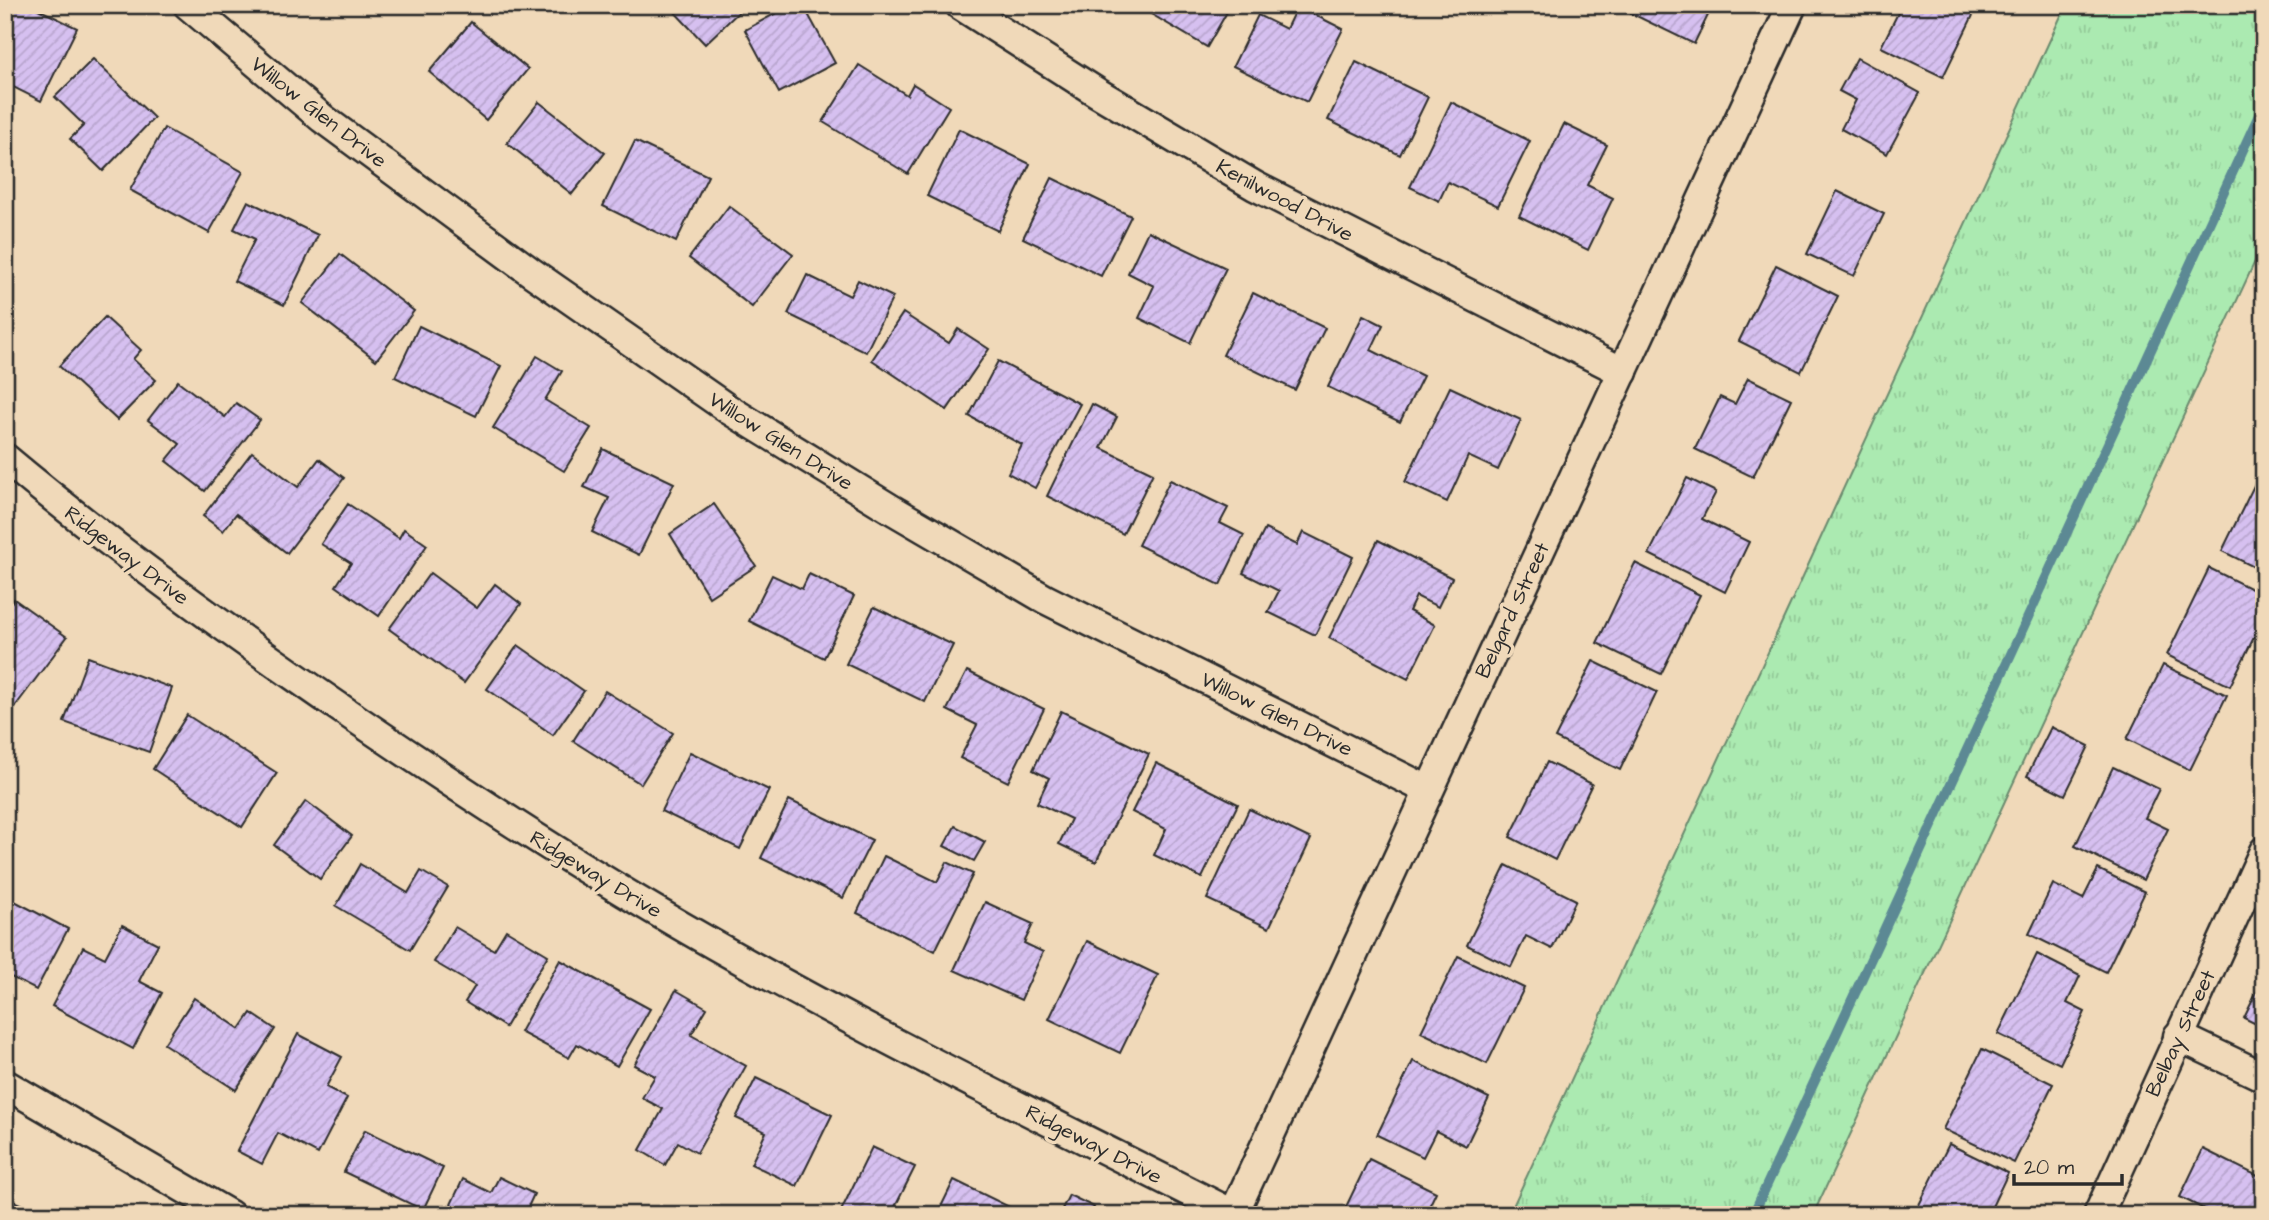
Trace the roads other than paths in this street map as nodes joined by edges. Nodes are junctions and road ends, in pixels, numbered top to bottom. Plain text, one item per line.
1 (188, 5) edge
2 (960, 5) edge
3 (1792, 5) edge
4 (1623, 372) junction
5 (5, 458) edge
6 (1429, 790) junction
7 (2264, 851) edge
8 (2178, 1035) junction
9 (2264, 1077) edge
10 (5, 1084) edge
11 (1233, 1214) edge
12 (230, 1215) edge
13 (2098, 1215) edge

1 - 6 street, Willow Glen Drive
2 - 4 street, Kenilwood Drive
3 - 4 street, Belgard Street
4 - 6 street, Belgard Street
5 - 11 street, Ridgeway Drive
6 - 11 street, Belgard Street
7 - 8 street, Belbay Street
8 - 9 street
8 - 13 street, Belbay Street
10 - 12 street

